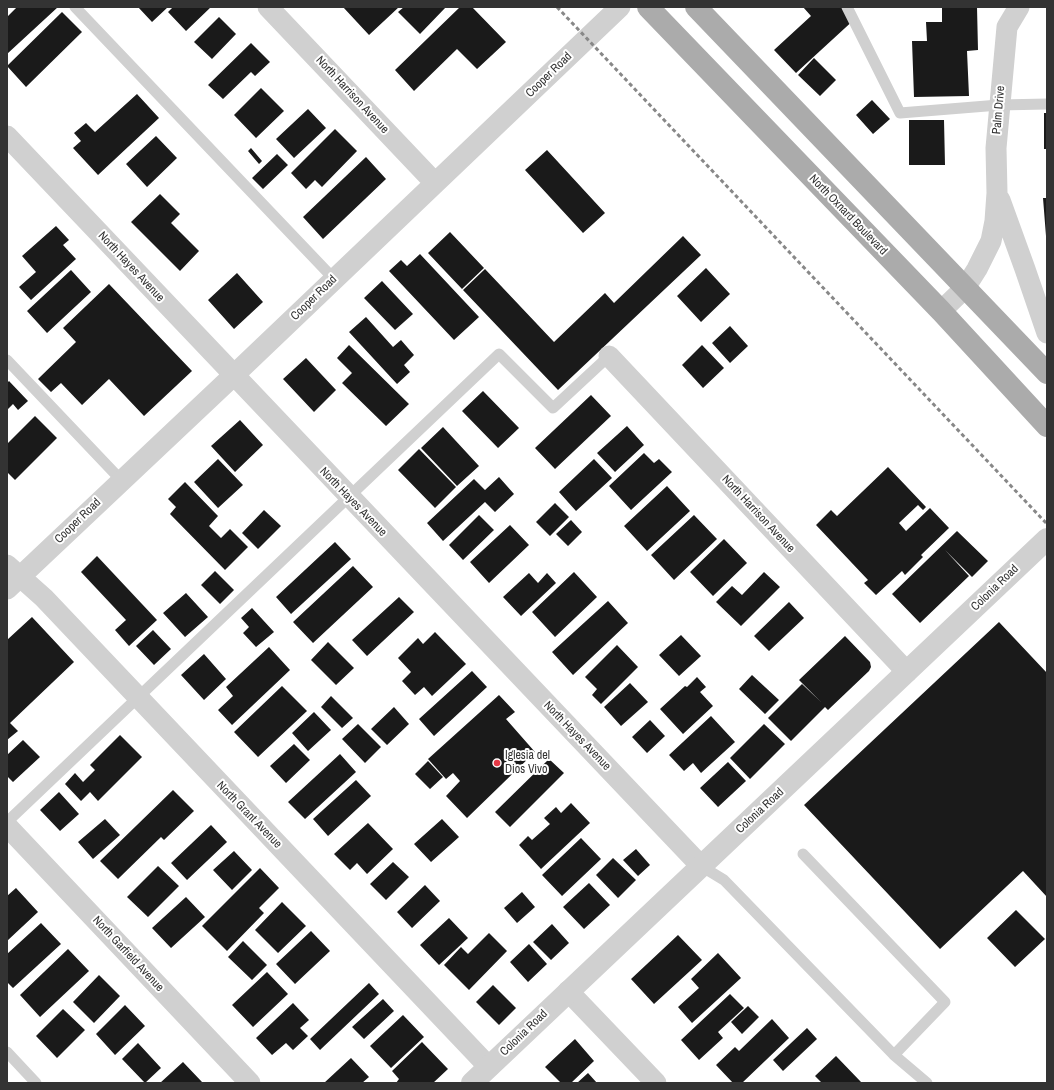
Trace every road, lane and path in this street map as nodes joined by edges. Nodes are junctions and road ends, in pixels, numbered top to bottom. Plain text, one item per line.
1 (75, 7) edge
2 (268, 7) edge
3 (620, 7) edge
4 (648, 7) edge
5 (696, 7) edge
6 (847, 7) edge
7 (999, 7) edge
8 (1019, 7) edge
9 (1007, 27) junction
10 (1047, 104) edge
11 (999, 105) junction
12 (7, 136) edge
13 (435, 183) junction
14 (997, 193) junction
15 (334, 279) junction
16 (965, 288) junction
17 (941, 311) junction
18 (1046, 324) edge
19 (609, 356) joint
20 (7, 360) edge
21 (1047, 373) edge
22 (234, 375) junction
23 (1047, 426) edge
24 (121, 480) junction
25 (349, 497) junction
26 (1047, 539) edge
27 (11, 577) edge
28 (907, 672) junction
29 (138, 697) junction
30 (7, 822) edge
31 (7, 826) edge
32 (803, 854) dead end
33 (701, 866) junction
34 (568, 991) junction
35 (7, 1052) edge
36 (894, 1055) junction
37 (489, 1067) junction
38 (36, 1083) edge
39 (250, 1083) edge
40 (472, 1083) edge
41 (656, 1083) edge
42 (927, 1083) edge

1 - 15 lane
2 - 13 street, North Harrison Avenue
3 - 13 street, Cooper Road
4 - 17 main road, North Oxnard Boulevard
5 - 16 main road
6 - 11 lane
7 - 9 street, Palm Drive
8 - 9 street, Palm Drive
9 - 11 street, Palm Drive
10 - 11 lane
11 - 14 street, Palm Drive
12 - 22 street, North Hayes Avenue
13 - 15 street, Cooper Road
14 - 16 street, Palm Drive
14 - 18 street, Palm Drive
15 - 22 street, Cooper Road
16 - 17 street, Palm Drive
16 - 21 main road
17 - 23 main road, North Oxnard Boulevard
19 - 25 lane
19 - 28 street, North Harrison Avenue
20 - 24 lane
22 - 24 street, Cooper Road
22 - 25 street, North Hayes Avenue
24 - 27 street, Cooper Road
25 - 29 lane
25 - 33 street, North Hayes Avenue
26 - 28 street, Colonia Road
27 - 29 street, North Grant Avenue
28 - 33 street, Colonia Road
29 - 30 lane
29 - 37 street, North Grant Avenue
31 - 39 street, North Garfield Avenue
32 - 36 lane
33 - 34 street, Colonia Road
33 - 36 lane
34 - 37 street, Colonia Road
34 - 41 street
35 - 38 lane
36 - 42 lane
37 - 40 street, Colonia Road

